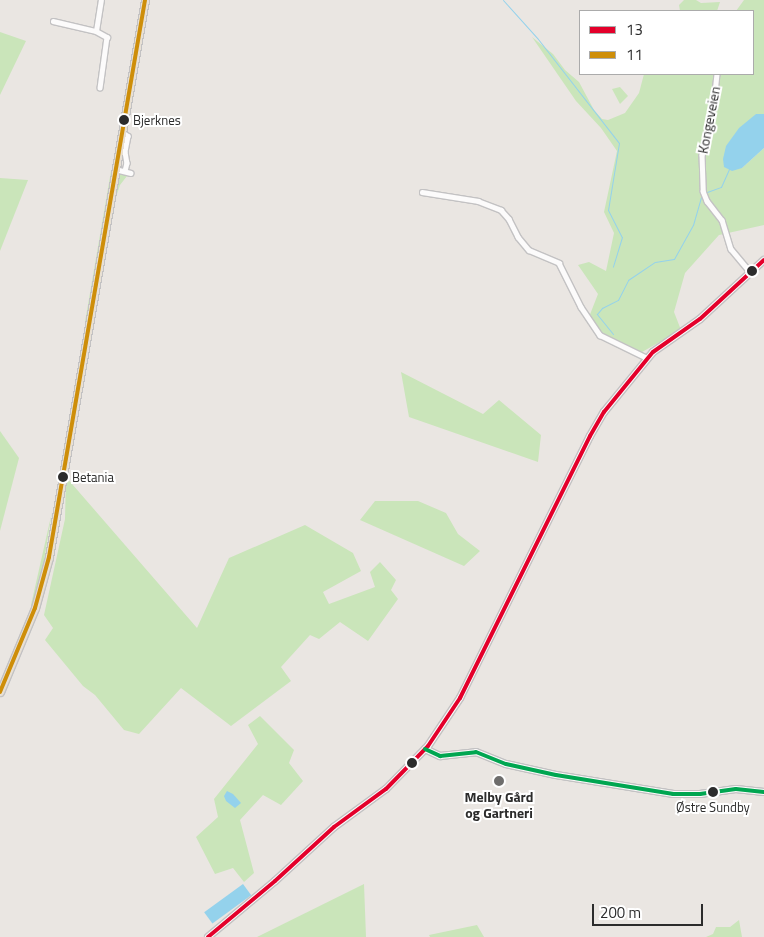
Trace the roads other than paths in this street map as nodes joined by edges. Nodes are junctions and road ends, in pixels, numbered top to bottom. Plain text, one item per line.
1 (101, 0) edge
2 (145, 0) edge
3 (53, 21) dead end
4 (96, 32) junction
5 (717, 75) edge
6 (100, 88) dead end
7 (122, 132) junction
8 (116, 169) junction
9 (125, 171) junction
10 (132, 173) dead end
11 (422, 192) dead end
12 (764, 260) edge
13 (750, 272) junction
14 (647, 358) junction
15 (0, 692) edge
16 (425, 749) junction
17 (764, 792) edge
18 (208, 937) edge

1 - 4 street
2 - 7 highway
3 - 4 street
4 - 6 street
5 - 13 street, Kongeveien
7 - 8 highway
7 - 9 street
8 - 9 street
8 - 15 highway
9 - 10 street
11 - 14 street
12 - 13 main road
13 - 14 main road
14 - 16 main road
16 - 17 main road
16 - 18 main road

